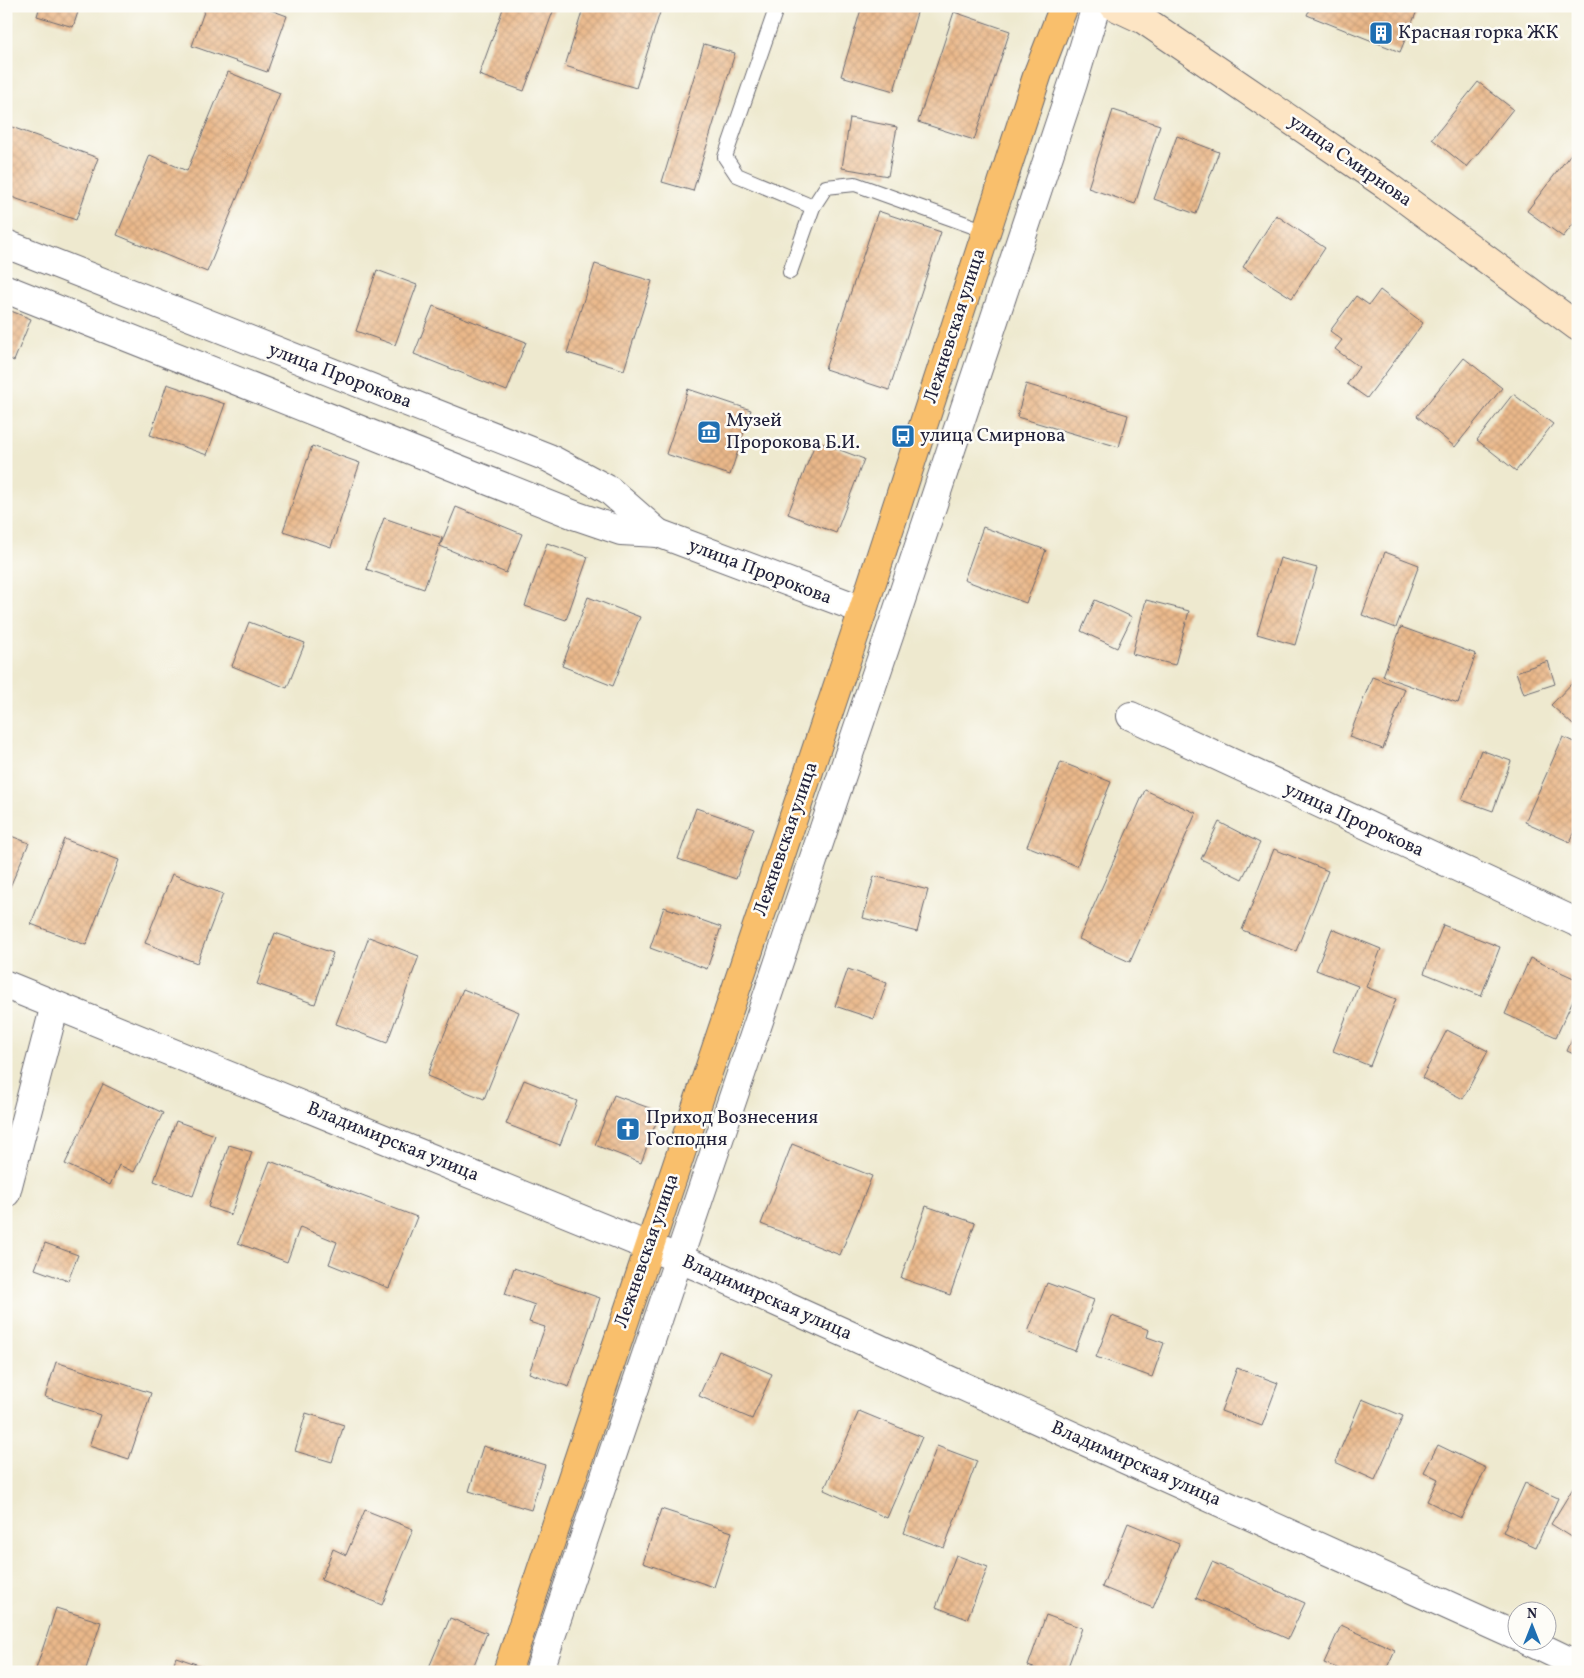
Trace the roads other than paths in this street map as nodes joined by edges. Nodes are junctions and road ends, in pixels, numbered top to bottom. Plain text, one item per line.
1 (777, 6) edge
2 (1064, 6) edge
3 (1096, 6) edge
4 (1114, 6) edge
5 (813, 207) junction
6 (986, 231) junction
7 (6, 244) edge
8 (790, 272) dead end
9 (6, 289) edge
10 (1578, 327) edge
11 (658, 533) junction
12 (863, 610) junction
13 (1131, 716) dead end
14 (1578, 923) edge
15 (6, 985) edge
16 (55, 1005) junction
17 (6, 1193) edge
18 (649, 1247) junction
19 (679, 1259) junction
20 (1506, 1631) edge
21 (1547, 1650) edge
22 (1578, 1665) edge
23 (507, 1672) edge
24 (539, 1672) edge

1 - 5 lane
2 - 6 highway, Лежневская улица
3 - 19 street, Лежневская улица
4 - 10 main road, улица Смирнова
5 - 6 lane
5 - 8 lane
6 - 12 highway, Лежневская улица
7 - 11 street, улица Пророкова
9 - 11 street, улица Пророкова
11 - 12 street, улица Пророкова
12 - 18 highway, Лежневская улица
13 - 14 street, улица Пророкова
15 - 16 street, Владимирская улица
16 - 17 street
16 - 18 street, Владимирская улица
18 - 19 street, Владимирская улица
18 - 23 highway, Лежневская улица
19 - 20 street, Владимирская улица
19 - 24 street, Лежневская улица
21 - 22 street

